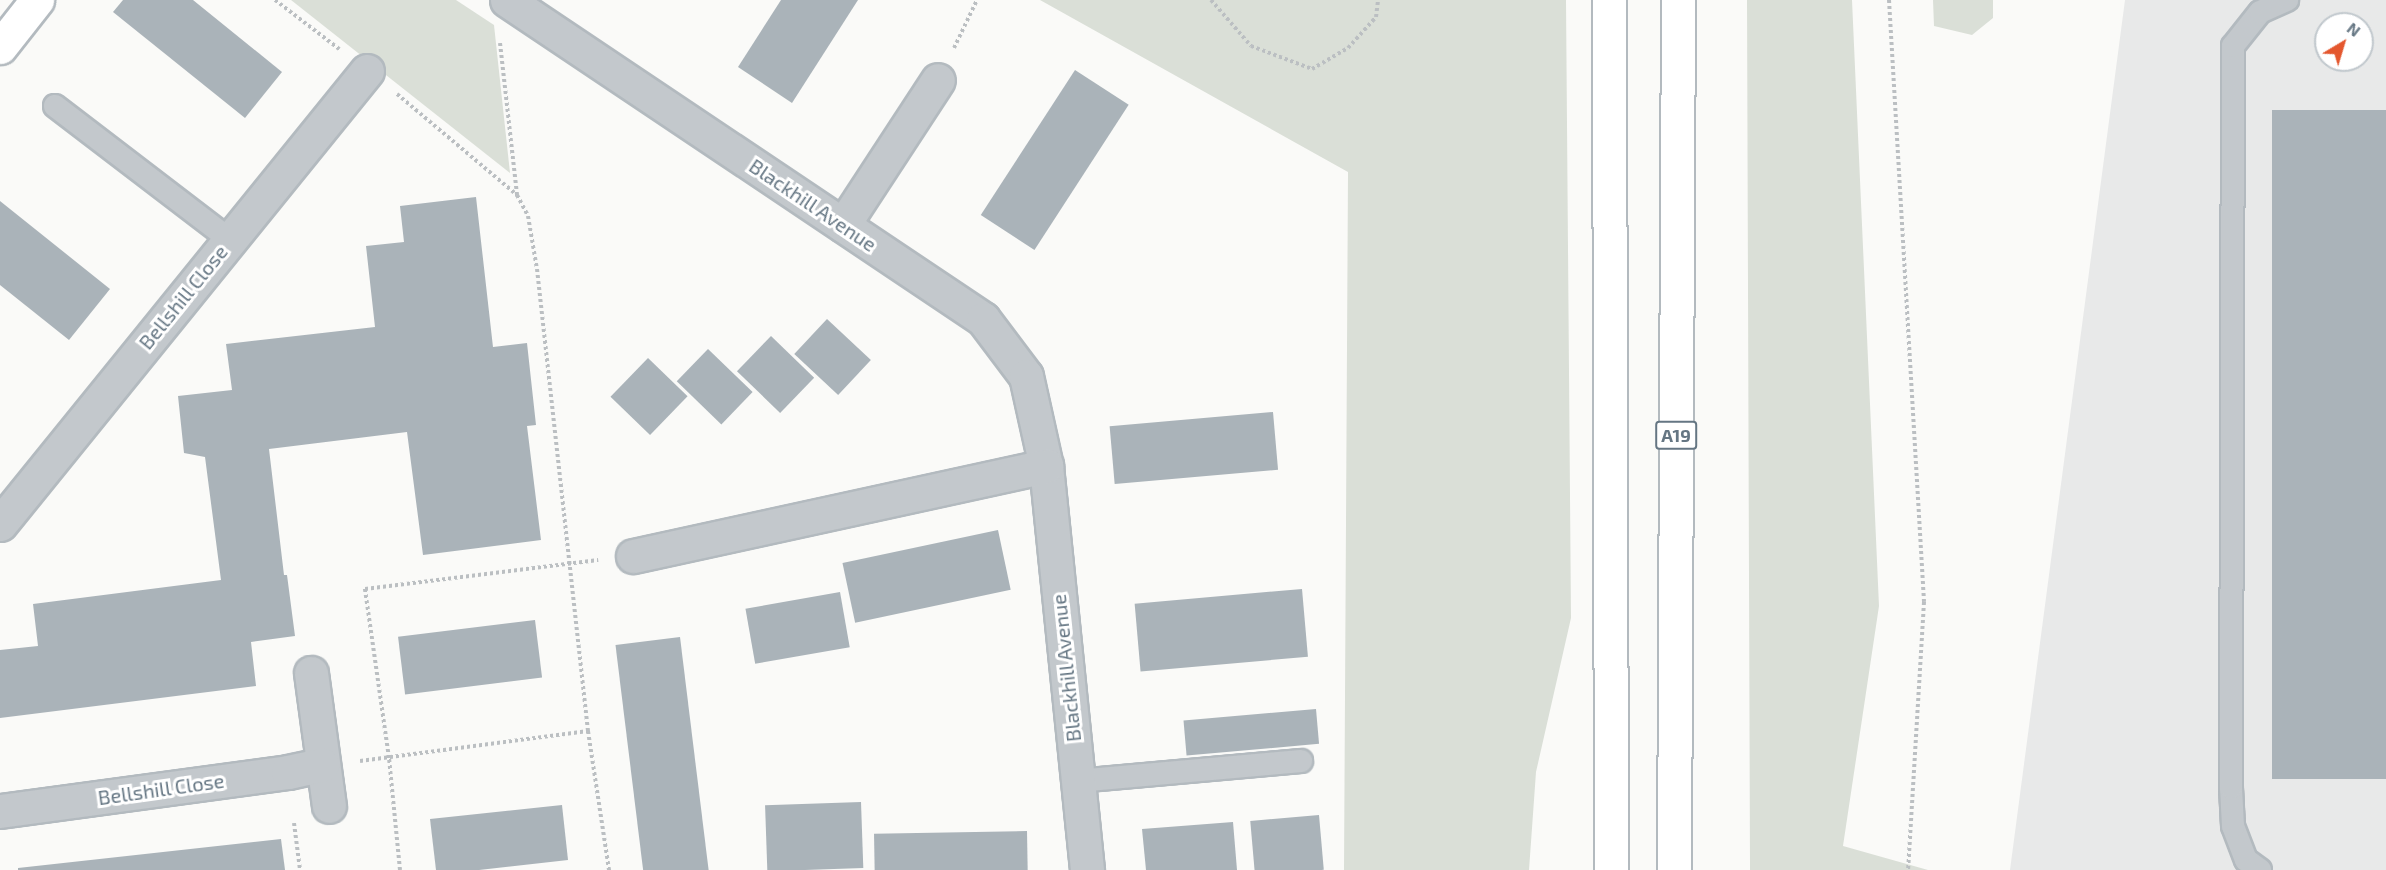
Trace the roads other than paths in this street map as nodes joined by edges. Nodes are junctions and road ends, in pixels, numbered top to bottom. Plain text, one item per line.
1 (37, 0) edge
2 (507, 0) edge
3 (1609, 0) edge
4 (1678, 0) edge
5 (2287, 0) edge
6 (0, 47) edge
7 (367, 71) road end
8 (938, 80) road end
9 (55, 106) dead end
10 (843, 225) junction
11 (230, 240) junction
12 (1046, 466) junction
13 (0, 524) edge
14 (633, 556) road end
15 (311, 673) dead end
16 (1301, 761) dead end
17 (322, 765) junction
18 (1077, 780) junction
19 (328, 806) dead end
20 (0, 811) edge
21 (1087, 870) edge
22 (1611, 870) edge
23 (1674, 870) edge
24 (2260, 870) edge

1 - 6 main road
2 - 10 street, Blackhill Avenue
3 - 22 main road
4 - 23 main road, A19
5 - 24 lane
7 - 11 street, Bellshill Close
8 - 10 street
9 - 11 lane
10 - 12 street, Blackhill Avenue
11 - 13 street, Bellshill Close
12 - 14 street
12 - 18 street, Blackhill Avenue
15 - 17 street
16 - 18 lane
17 - 19 street
17 - 20 street, Bellshill Close
18 - 21 street, Blackhill Avenue

